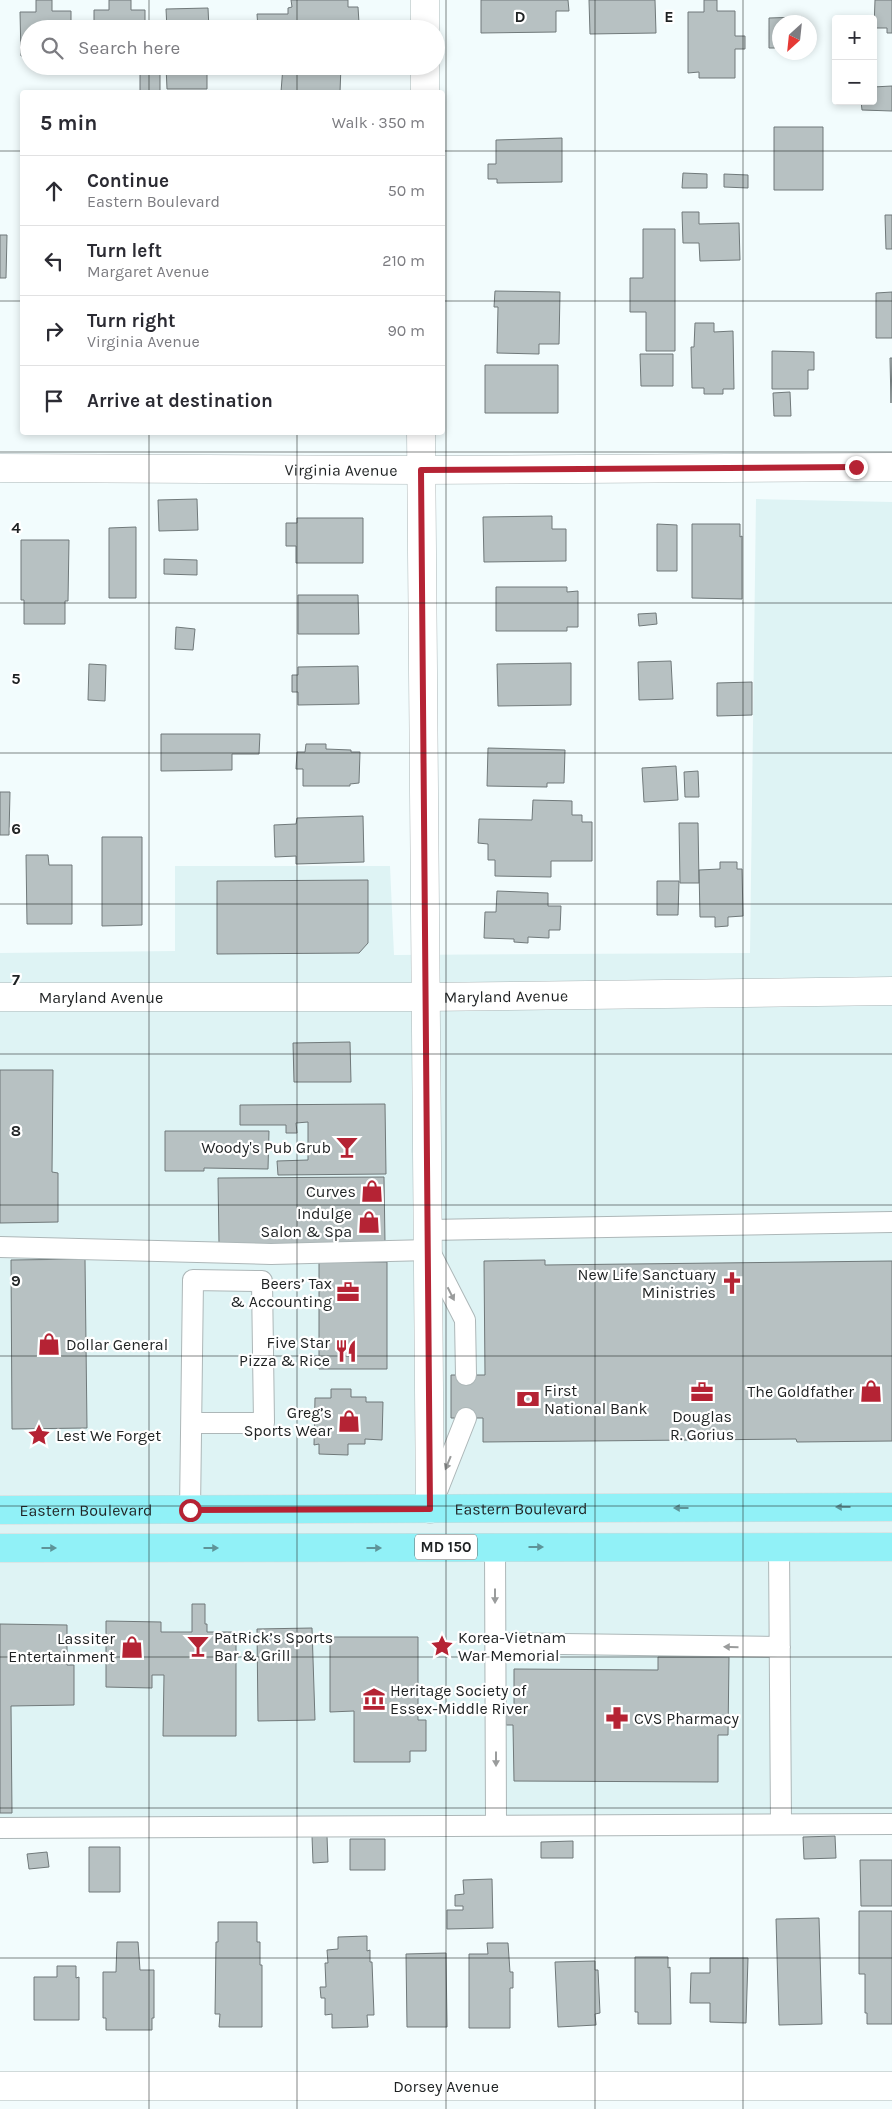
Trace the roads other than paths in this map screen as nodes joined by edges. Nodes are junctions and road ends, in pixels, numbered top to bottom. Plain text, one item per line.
1 (425, 0) edge
2 (425, 20) edge
3 (425, 75) edge
4 (424, 90) edge
5 (421, 435) edge
6 (892, 467) edge
7 (0, 468) edge
8 (421, 470) junction
9 (892, 991) edge
10 (0, 997) edge
11 (425, 997) junction
12 (892, 1222) edge
13 (429, 1240) junction
14 (0, 1247) edge
15 (466, 1375) dead end
16 (466, 1418) dead end
17 (192, 1423) junction
18 (892, 1507) edge
19 (430, 1509) junction
20 (0, 1510) edge
21 (190, 1510) junction
22 (495, 1547) junction
23 (779, 1547) junction
24 (892, 1547) edge
25 (0, 1548) edge
26 (495, 1644) junction
27 (780, 1647) junction
28 (496, 1824) junction
29 (781, 1824) junction
30 (892, 1824) edge
31 (0, 1828) edge
32 (0, 2086) edge
33 (892, 2086) edge

1 - 2 street
3 - 4 street
5 - 8 street
6 - 8 street, Virginia Avenue
7 - 8 street, Virginia Avenue
8 - 11 street
9 - 11 street, Maryland Avenue
10 - 11 street, Maryland Avenue
11 - 13 street
12 - 13 lane
13 - 14 lane
13 -> 15 lane
13 - 19 street
16 -> 19 lane
17 - 17 lane
17 - 21 lane
18 -> 19 main road, Eastern Boulevard
19 - 21 main road, Eastern Boulevard
20 - 21 main road, Eastern Boulevard
22 -> 23 main road, MD 150
25 -> 22 main road, MD 150
22 -> 26 lane
23 - 24 main road, MD 150
23 - 27 lane
27 -> 26 lane
26 -> 28 lane
27 - 29 lane
28 - 29 lane
28 - 31 lane
29 - 30 lane
32 - 33 street, Dorsey Avenue

